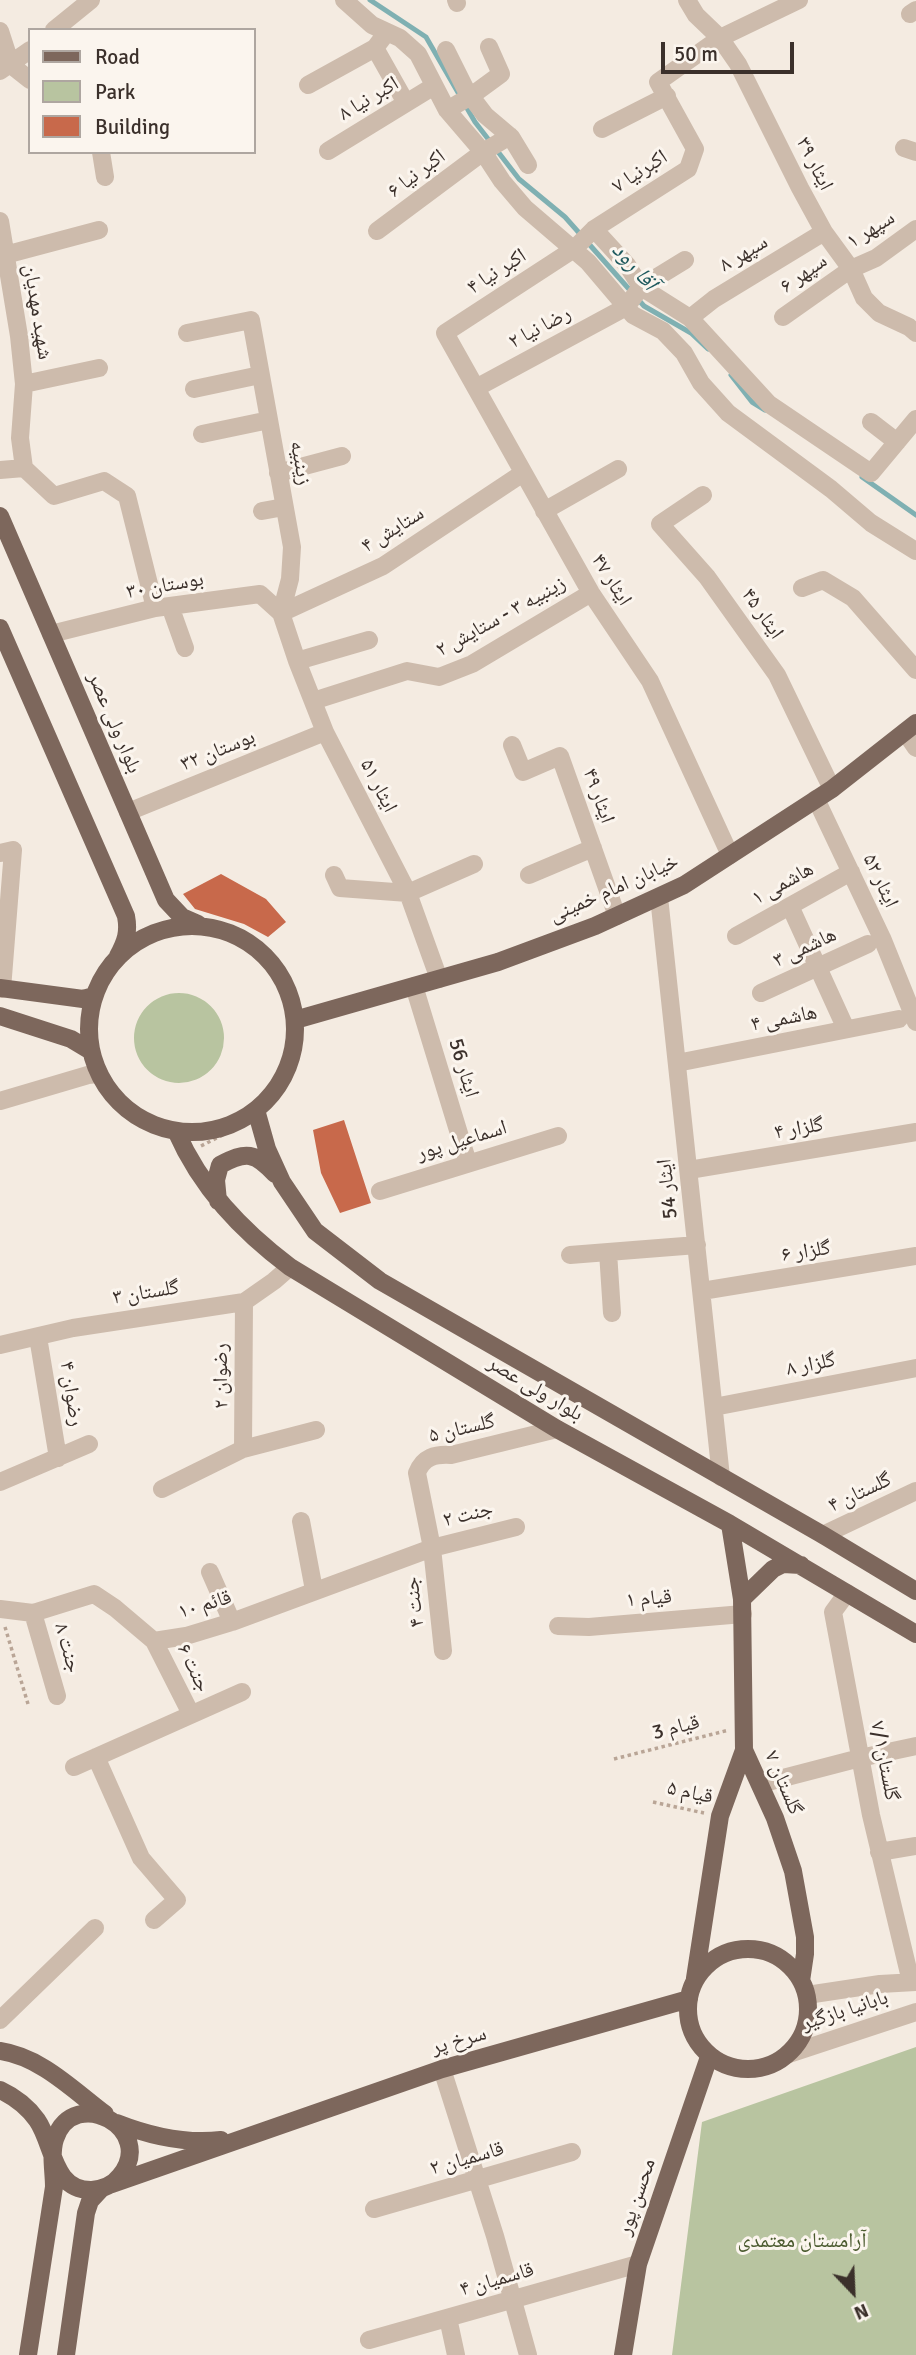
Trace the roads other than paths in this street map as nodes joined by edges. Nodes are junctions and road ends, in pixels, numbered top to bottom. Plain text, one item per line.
1 (91, 0) edge
2 (344, 0) edge
3 (687, 0) edge
4 (799, 0) edge
5 (56, 28) edge
6 (0, 31) edge
7 (387, 32) junction
8 (720, 38) junction
9 (489, 47) dead end
10 (375, 48) junction
11 (446, 50) dead end
12 (28, 51) edge
13 (5, 68) edge
14 (28, 79) edge
15 (307, 85) dead end
16 (435, 86) junction
17 (663, 89) junction
18 (471, 96) junction
19 (406, 103) junction
20 (447, 110) junction
21 (602, 129) dead end
22 (510, 136) junction
23 (328, 151) dead end
24 (483, 152) junction
25 (101, 154) edge
26 (528, 165) dead end
27 (105, 177) dead end
28 (0, 222) edge
29 (594, 229) junction
30 (916, 229) edge
31 (99, 230) dead end
32 (377, 231) dead end
33 (824, 232) junction
34 (574, 249) junction
35 (5, 255) junction
36 (685, 260) dead end
37 (850, 269) junction
38 (641, 287) junction
39 (626, 307) junction
40 (783, 317) dead end
41 (690, 318) junction
42 (445, 332) joint
43 (187, 333) dead end
44 (916, 333) edge
45 (99, 368) dead end
46 (260, 375) junction
47 (24, 384) junction
48 (194, 388) dead end
49 (476, 388) junction
50 (916, 419) edge
51 (269, 420) junction
52 (871, 422) dead end
53 (202, 434) dead end
54 (897, 442) junction
55 (342, 456) dead end
56 (24, 468) junction
57 (618, 469) dead end
58 (0, 470) edge
59 (278, 473) junction
60 (523, 473) junction
61 (703, 495) dead end
62 (284, 507) junction
63 (262, 511) dead end
64 (544, 511) junction
65 (0, 516) edge
66 (916, 551) edge
67 (802, 588) dead end
68 (591, 593) junction
69 (163, 607) junction
70 (281, 613) junction
71 (0, 628) edge
72 (51, 634) junction
73 (369, 640) dead end
74 (4, 646) edge
75 (185, 648) dead end
76 (297, 661) junction
77 (916, 670) edge
78 (313, 701) junction
79 (910, 728) edge
80 (325, 732) junction
81 (512, 745) dead end
82 (916, 748) edge
83 (832, 789) junction
84 (816, 799) junction
85 (128, 812) junction
86 (593, 848) junction
87 (0, 853) edge
88 (730, 855) junction
89 (474, 864) dead end
90 (851, 872) junction
91 (529, 875) dead end
92 (334, 876) dead end
93 (408, 893) junction
94 (659, 897) junction
95 (790, 906) junction
96 (617, 916) junction
97 (208, 928) junction
98 (736, 936) dead end
99 (868, 944) dead end
100 (115, 961) junction
101 (819, 966) junction
102 (439, 979) junction
103 (414, 986) junction
104 (1, 989) edge
105 (761, 993) dead end
106 (94, 996) junction
107 (0, 1016) edge
108 (295, 1020) junction
109 (908, 1020) edge
110 (846, 1029) junction
111 (91, 1051) junction
112 (677, 1063) junction
113 (99, 1074) junction
114 (0, 1101) edge
115 (257, 1113) junction
116 (176, 1131) junction
117 (916, 1132) edge
118 (558, 1136) dead end
119 (468, 1163) junction
120 (689, 1170) junction
121 (282, 1182) junction
122 (380, 1191) dead end
123 (218, 1201) junction
124 (697, 1245) junction
125 (608, 1252) junction
126 (570, 1255) dead end
127 (916, 1256) edge
128 (290, 1267) junction
129 (702, 1291) junction
130 (244, 1302) junction
131 (612, 1313) dead end
132 (38, 1338) junction
133 (0, 1345) edge
134 (916, 1368) edge
135 (714, 1407) junction
136 (557, 1429) junction
137 (316, 1430) dead end
138 (89, 1444) dead end
139 (243, 1449) junction
140 (58, 1458) junction
141 (721, 1477) junction
142 (0, 1482) edge
143 (162, 1489) dead end
144 (916, 1491) edge
145 (301, 1521) dead end
146 (730, 1524) junction
147 (516, 1527) dead end
148 (823, 1535) junction
149 (432, 1548) junction
150 (801, 1565) junction
151 (210, 1572) dead end
152 (314, 1590) junction
153 (916, 1591) edge
154 (847, 1593) junction
155 (742, 1606) junction
156 (33, 1613) junction
157 (2, 1617) edge
158 (232, 1622) junction
159 (558, 1626) dead end
160 (916, 1634) edge
161 (154, 1641) junction
162 (443, 1651) dead end
163 (242, 1692) dead end
164 (57, 1696) dead end
165 (191, 1714) junction
166 (916, 1746) edge
167 (744, 1750) junction
168 (96, 1757) junction
169 (860, 1758) junction
170 (74, 1767) dead end
171 (760, 1784) junction
172 (916, 1846) edge
173 (880, 1852) junction
174 (154, 1920) dead end
175 (95, 1928) dead end
176 (695, 1980) junction
177 (913, 1982) edge
178 (804, 1988) junction
179 (689, 1999) junction
180 (916, 2012) edge
181 (0, 2020) edge
182 (0, 2051) edge
183 (789, 2054) junction
184 (709, 2057) junction
185 (442, 2069) junction
186 (0, 2090) edge
187 (112, 2120) junction
188 (246, 2137) junction
189 (572, 2152) dead end
190 (53, 2160) junction
191 (477, 2179) junction
192 (107, 2186) junction
193 (374, 2210) dead end
194 (638, 2264) junction
195 (512, 2299) junction
196 (448, 2318) junction
197 (369, 2340) dead end
198 (28, 2355) edge
199 (66, 2355) edge
200 (456, 2355) edge
201 (528, 2355) edge
202 (623, 2355) edge

1 - 5 street
2 - 7 street
3 - 8 street, ایثار ۳۹
4 - 8 street
6 - 13 street
7 - 10 street
7 - 16 street
8 - 17 street
8 - 33 street, ایثار ۳۹
9 - 18 street
10 - 15 street
10 - 19 street
11 - 18 street
12 - 13 street
13 - 14 street
16 - 19 street, اکبر نیا ۸
16 - 20 street
17 - 21 street
17 - 29 street, اکبرنیا ۷
18 - 20 street
18 - 22 street
19 - 23 street, اکبر نیا ۸
20 - 24 street
22 - 24 street, اکبر نیا ۶
22 - 26 street
24 - 32 street, اکبر نیا ۶
24 - 34 street
25 - 27 street
28 - 35 street, شهید مهدیان
29 - 34 street, اکبرنیا ۷
29 - 38 street
30 - 37 street, سپهر ۱
31 - 35 street
33 - 37 street, ایثار ۳۹
33 - 41 street, سپهر ۸
34 - 39 street
34 - 42 street, اکبر نیا ۴
35 - 47 street, شهید مهدیان
36 - 38 street
37 - 40 street, سپهر ۶
37 - 44 street, ایثار ۳۹
38 - 39 street
38 - 41 street
39 - 49 street, رضا نیا ۲
39 - 66 street
41 - 54 street
42 - 49 street, ایثار ۴۷
43 - 46 street, زینبیه
45 - 47 street
46 - 48 street
46 - 51 street, زینبیه
47 - 56 street, شهید مهدیان
49 - 60 street, ایثار ۴۷
50 - 54 street
51 - 53 street
51 - 59 street, زینبیه
52 - 54 street
55 - 59 street
56 - 58 street
56 - 69 street
57 - 64 street
59 - 62 street, زینبیه
60 - 64 street, ایثار ۴۷
60 - 70 street, ستایش ۴
61 - 83 street, ایثار ۴۵
62 - 63 street
62 - 70 street, زینبیه
64 - 68 street, ایثار ۴۷
65 - 72 main road, بلوار ولی عصر
67 - 77 street
68 - 78 street, زینبیه ۳ - ستایش ۲
68 - 88 street, ایثار ۴۷
69 - 70 street, بوستان ۳۰
69 - 72 street, بوستان ۳۰
69 - 75 street
70 - 76 street, ایثار ۵۱
71 - 74 main road
72 - 85 main road, بلوار ولی عصر
73 - 76 street
74 - 100 main road
76 - 78 street, ایثار ۵۱
78 - 80 street, ایثار ۵۱
79 - 82 street
79 - 83 main road, خیابان امام خمینی
80 - 85 street, بوستان ۳۲
80 - 93 street, ایثار ۵۱
81 - 86 street, ایثار ۴۹
83 - 84 main road, خیابان امام خمینی
84 - 88 main road, خیابان امام خمینی
84 - 90 street, ایثار ۵۲
85 - 97 main road, بلوار ولی عصر
86 - 91 street
86 - 96 street, ایثار ۴۹
87 - 104 street
88 - 94 main road, خیابان امام خمینی
89 - 93 street
90 - 95 street, هاشمی ۱
90 - 109 street, ایثار ۵۲
92 - 93 street
93 - 102 street, ایثار ۵۱
94 - 96 main road, خیابان امام خمینی
94 - 112 street, ایثار 54
95 - 98 street, هاشمی ۱
95 - 101 street
96 - 102 main road, خیابان امام خمینی
97 - 100 main road
97 - 108 main road
99 - 101 street, هاشمی ۳
100 - 106 main road
101 - 105 street, هاشمی ۳
101 - 110 street
102 - 103 main road, خیابان امام خمینی
103 - 108 main road, خیابان امام خمینی
103 - 119 street, ایثار 56
104 - 106 main road
106 - 111 main road
107 - 111 main road
108 - 115 main road
109 - 110 street, هاشمی ۴
110 - 112 street, هاشمی ۴
111 - 113 main road
112 - 120 street, ایثار 54
113 - 114 street
113 - 116 main road
115 - 116 main road
115 - 121 main road, بلوار ولی عصر
116 - 123 main road, بلوار ولی عصر
117 - 120 street, گلزار ۴
118 - 119 street, اسماعیل پور
119 - 122 street, اسماعیل پور
120 - 124 street, ایثار 54
121 - 123 main road
121 - 141 main road, بلوار ولی عصر
123 - 128 main road, بلوار ولی عصر
124 - 125 street
124 - 129 street, ایثار 54
125 - 126 street
125 - 131 street
127 - 129 street, گلزار ۶
128 - 130 street, گلستان ۳
128 - 136 main road, بلوار ولی عصر
129 - 135 street, ایثار 54
130 - 132 street, گلستان ۳
130 - 139 street, رضوان ۲
132 - 133 street, گلستان ۳
132 - 140 street, رضوان ۴
134 - 135 street, گلزار ۸
135 - 141 street, ایثار 54
136 - 146 main road, بلوار ولی عصر
136 - 149 street, گلستان ۵
137 - 139 street
138 - 140 street, رضوان ۴
139 - 143 street
140 - 142 street, رضوان ۴
141 - 148 main road, بلوار ولی عصر
144 - 148 street, گلستان ۴
145 - 152 street
146 - 150 main road, بلوار ولی عصر
146 - 155 main road, گلستان ۷
147 - 149 street, جنت ۲
148 - 153 main road, بلوار ولی عصر
149 - 152 street, قائم ۱۰
149 - 162 street, جنت ۴
150 - 154 main road, بلوار ولی عصر
150 - 155 main road
151 - 158 street
152 - 158 street, قائم ۱۰
154 - 160 main road, بلوار ولی عصر
154 - 169 street, گلستان۷/۱
155 - 159 street, قیام ۱
155 - 167 main road, گلستان ۷
156 - 157 street
156 - 161 street
156 - 164 street, جنت ۸
158 - 161 street, قائم ۱۰
161 - 165 street, جنت ۶
163 - 165 street
165 - 168 street
166 - 169 street
167 - 171 main road, گلستان ۷
167 - 176 main road
168 - 170 street
168 - 174 street
169 - 171 street
169 - 173 street, گلستان۷/۱
171 - 178 main road, گلستان ۷
172 - 173 street
173 - 177 street, گلستان۷/۱
175 - 181 street
176 - 178 main road
176 - 179 main road
177 - 178 street, بابانیا بازگیر
178 - 183 main road
179 - 184 main road
179 - 185 main road, سرخ پر
180 - 183 street, بابانیا بازگیر
182 - 187 main road, سرخ پر
183 - 184 main road
184 - 194 main road, محسن پور
185 - 188 main road, سرخ پر
185 - 191 street
186 - 190 main road
187 - 188 main road, سرخ پر
187 - 190 main road
187 - 192 main road
188 - 192 main road, سرخ پر
189 - 191 street, قاسمیان ۲
190 - 192 main road
190 - 198 main road
191 - 193 street, قاسمیان ۲
191 - 195 street
192 - 199 main road
194 - 195 street, قاسمیان ۴
194 - 202 main road, محسن پور
195 - 196 street, قاسمیان ۴
195 - 201 street
196 - 197 street, قاسمیان ۴
196 - 200 street

